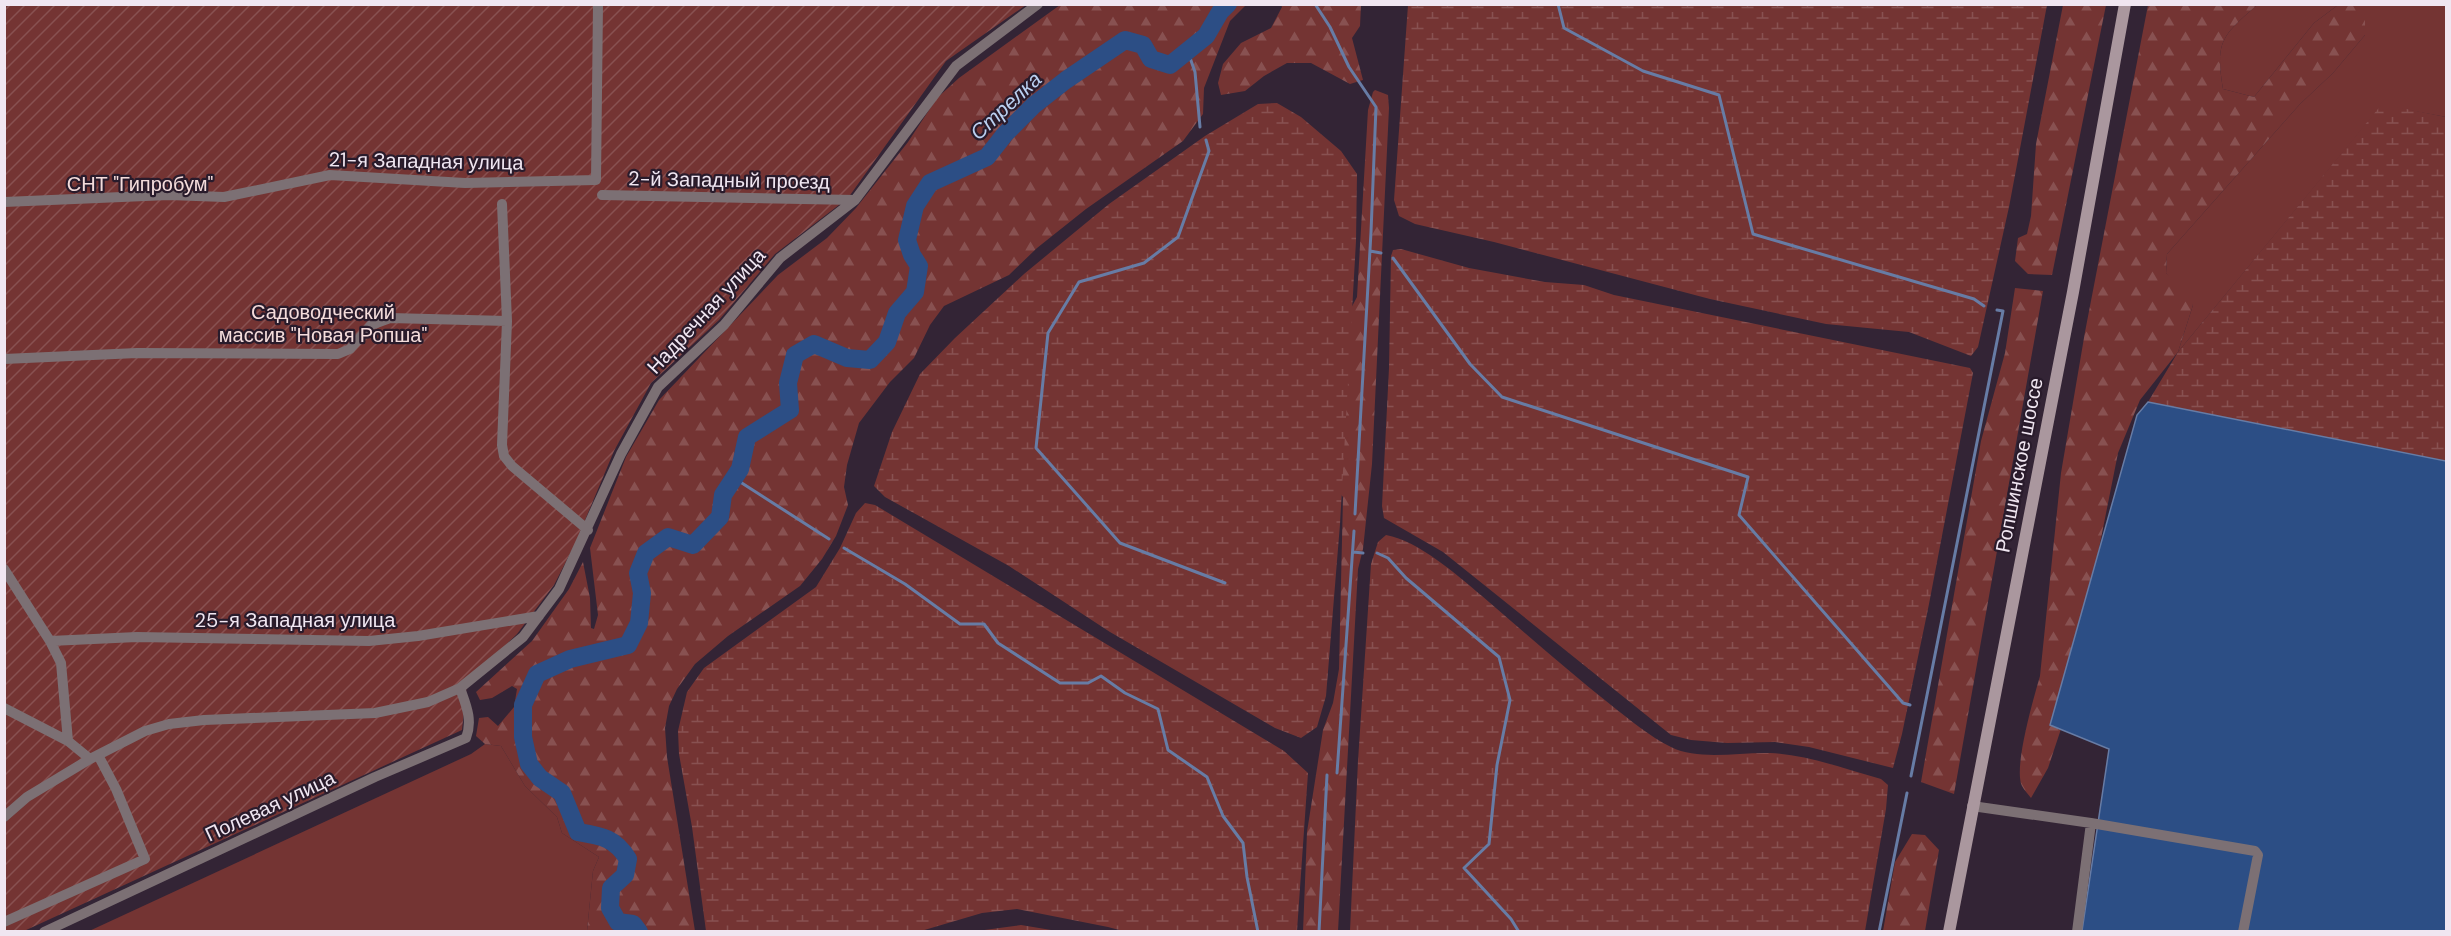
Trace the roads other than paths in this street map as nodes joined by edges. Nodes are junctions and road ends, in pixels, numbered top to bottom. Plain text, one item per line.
1 (598, 4) edge
2 (1038, 4) edge
3 (2125, 4) edge
4 (602, 195) dead end
5 (855, 200) junction
6 (4, 202) edge
7 (502, 204) dead end
8 (507, 321) junction
9 (4, 359) edge
10 (588, 530) junction
11 (4, 570) edge
12 (539, 616) junction
13 (50, 640) junction
14 (460, 688) junction
15 (4, 708) edge
16 (68, 741) junction
17 (94, 757) junction
18 (1972, 806) junction
19 (4, 817) edge
20 (2091, 823) junction
21 (4, 922) edge
22 (44, 932) edge
23 (1949, 932) edge
24 (2077, 932) edge
25 (2243, 932) edge

1 - 6 street, 21-я Западная улица
2 - 5 street, Надречная улица
3 - 18 main road, Ропшинское шоссе
4 - 5 street, 2-й Западный проезд
5 - 10 street, Надречная улица
7 - 8 street
8 - 9 street
8 - 10 street
10 - 12 street, Надречная улица
11 - 13 street
12 - 13 street, 25-я Западная улица
12 - 14 street, Надречная улица
13 - 16 street
14 - 17 street, Надречная улица
14 - 22 street, Полевая улица
15 - 16 street
16 - 17 street
17 - 19 street, Надречная улица
17 - 21 street
18 - 20 street
18 - 23 main road, Ропшинское шоссе
20 - 24 street
20 - 25 street

